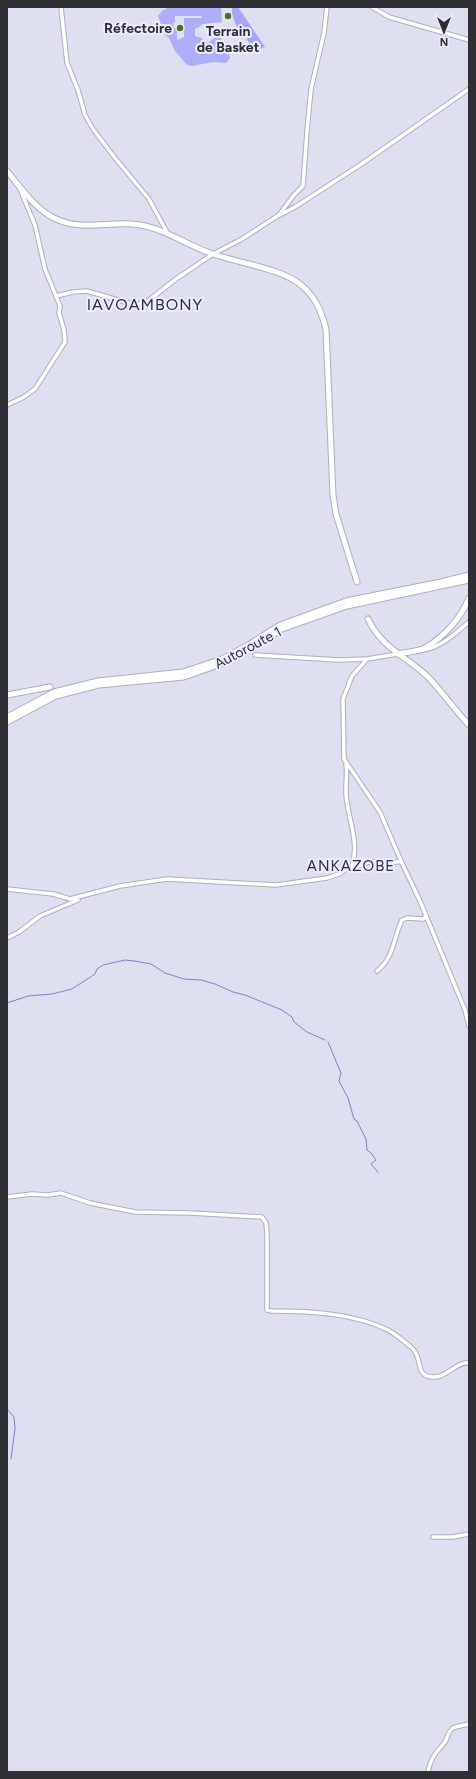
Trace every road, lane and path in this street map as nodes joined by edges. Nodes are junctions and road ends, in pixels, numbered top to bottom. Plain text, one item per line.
1 (61, 7) edge
2 (326, 7) edge
3 (372, 7) edge
4 (469, 40) edge
5 (469, 89) edge
6 (7, 171) edge
7 (19, 185) junction
8 (279, 215) junction
9 (169, 235) junction
10 (213, 254) junction
11 (56, 296) junction
12 (7, 405) edge
13 (469, 575) edge
14 (469, 580) edge
15 (357, 582) dead end
16 (469, 598) edge
17 (368, 619) dead end
18 (469, 622) edge
19 (414, 651) junction
20 (397, 654) junction
21 (255, 655) dead end
22 (367, 659) junction
23 (50, 688) dead end
24 (7, 695) edge
25 (7, 717) edge
26 (7, 722) edge
27 (469, 725) edge
28 (344, 759) junction
29 (401, 861) junction
30 (352, 866) junction
31 (7, 889) edge
32 (80, 898) junction
33 (426, 916) junction
34 (7, 938) edge
35 (377, 971) dead end
36 (469, 1026) edge
37 (7, 1198) edge
38 (469, 1363) edge
39 (469, 1534) edge
40 (434, 1537) dead end
41 (469, 1724) edge
42 (428, 1772) edge

1 - 9 street
2 - 8 street
3 - 4 street
5 - 8 street
6 - 7 main road
7 - 9 main road
7 - 11 street
8 - 10 street
9 - 10 main road
10 - 11 street
10 - 15 main road
11 - 12 street
13 - 25 main road, Autoroute 1
14 - 26 main road, Autoroute 1
16 - 19 main road
17 - 20 main road
18 - 19 street
19 - 20 main road
20 - 22 street
20 - 27 main road
21 - 22 street
22 - 28 street
23 - 24 main road
28 - 29 street
28 - 30 street
29 - 30 street
29 - 33 street
30 - 32 street
31 - 32 street
32 - 34 street
33 - 35 street
33 - 36 street
37 - 38 street
39 - 40 street
41 - 42 street

